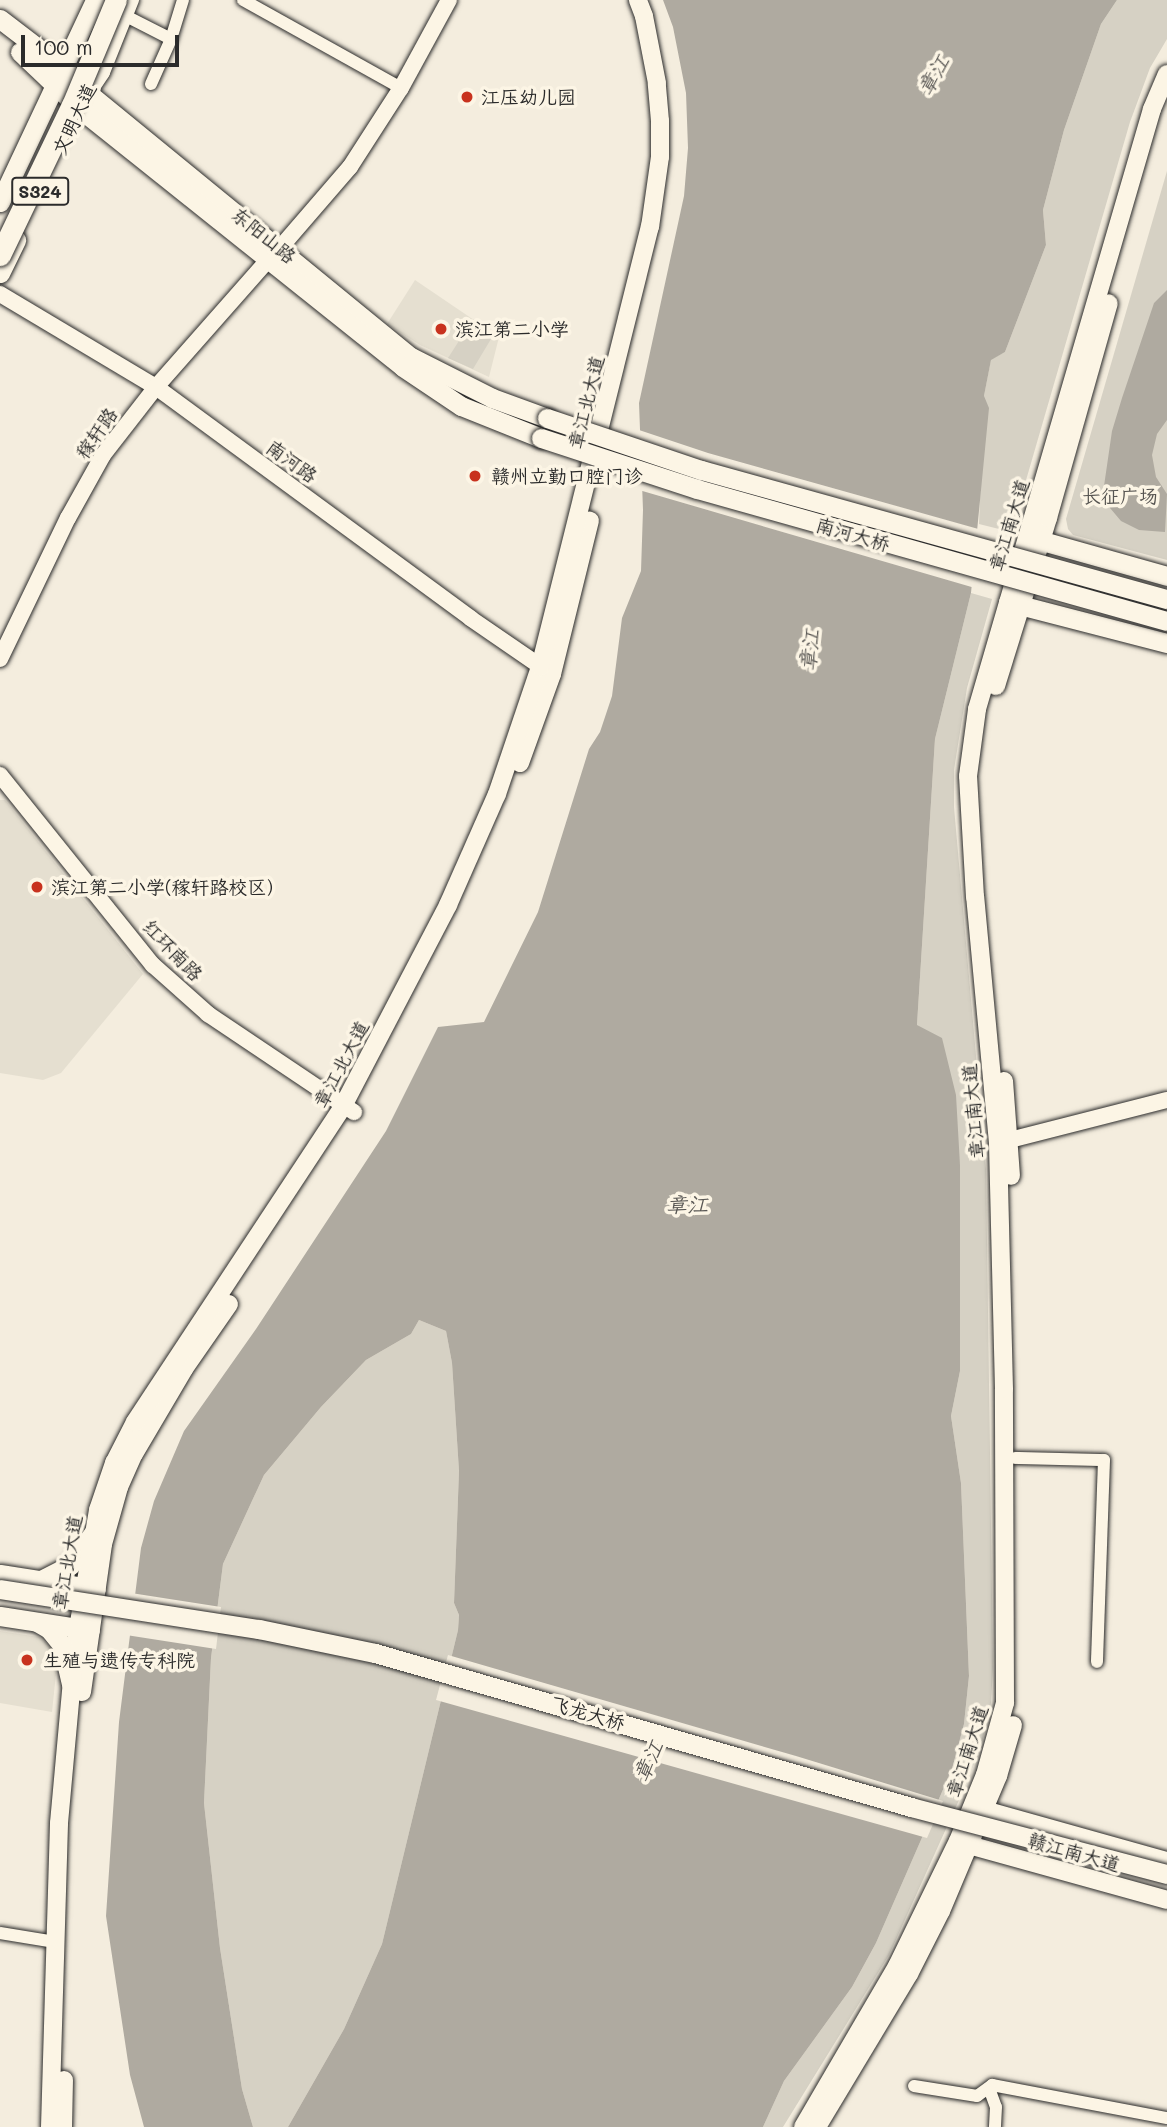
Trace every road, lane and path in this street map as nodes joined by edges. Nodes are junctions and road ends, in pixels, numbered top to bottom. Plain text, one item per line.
1 (95, 0) edge
2 (183, 0) edge
3 (243, 0) edge
4 (449, 0) edge
5 (638, 0) edge
6 (646, 0) edge
7 (120, 5) edge
8 (0, 19) edge
9 (0, 36) edge
10 (171, 39) junction
11 (1167, 74) edge
12 (61, 76) junction
13 (151, 84) dead end
14 (401, 88) junction
15 (84, 101) junction
16 (1167, 101) edge
17 (0, 202) edge
18 (0, 226) edge
19 (274, 254) junction
20 (0, 255) edge
21 (0, 273) edge
22 (0, 294) edge
23 (156, 387) junction
24 (547, 418) joint
25 (541, 438) joint
26 (1028, 537) junction
27 (1167, 576) edge
28 (1167, 599) edge
29 (1014, 603) junction
30 (1167, 621) edge
31 (1167, 643) edge
32 (0, 659) edge
33 (546, 671) junction
34 (0, 775) edge
35 (1167, 1100) edge
36 (349, 1109) junction
37 (1004, 1142) junction
38 (1015, 1458) junction
39 (93, 1533) junction
40 (0, 1574) edge
41 (38, 1580) junction
42 (90, 1588) junction
43 (0, 1589) edge
44 (0, 1601) edge
45 (0, 1616) edge
46 (36, 1622) junction
47 (84, 1629) junction
48 (1097, 1662) dead end
49 (71, 1684) junction
50 (984, 1810) junction
51 (969, 1845) junction
52 (1167, 1861) edge
53 (1167, 1874) edge
54 (1167, 1886) edge
55 (1167, 1900) edge
56 (0, 1933) edge
57 (55, 1942) junction
58 (914, 2085) dead end
59 (989, 2088) junction
60 (1167, 2118) edge
61 (50, 2127) edge
62 (63, 2127) edge
63 (803, 2127) edge
64 (817, 2127) edge
65 (995, 2127) edge

1 - 12 main road, 文明大道 / S324
2 - 10 street
3 - 14 street
4 - 14 street, 稼轩路
5 - 33 main road, 章江北大道
6 - 33 main road, 章江北大道
7 - 10 street
7 - 15 main road, 文明大道 / S324
7 - 18 highway
7 - 20 highway, bridge
8 - 12 main road, 东阳山路
9 - 12 main road, 东阳山路
10 - 13 street
11 - 26 main road, 章江南大道
12 - 15 main road, 东阳山路
12 - 17 main road, 文明大道 / S324
14 - 19 street, 稼轩路
15 - 19 main road, 东阳山路
15 - 21 main road, 文明大道 / S324
16 - 29 main road, 章江南大道
19 - 23 street, 稼轩路
19 - 24 main road, 东阳山路
19 - 25 main road, 东阳山路
22 - 23 street, 南河路
23 - 32 street, 稼轩路
23 - 33 street, 南河路
24 - 28 main road, 南河大桥, bridge
25 - 30 main road, 南河大桥, bridge
26 - 27 main road
26 - 29 main road, 章江南大道
29 - 31 main road
29 - 37 main road, 章江南大道
33 - 36 main road, 章江北大道
34 - 36 street, 红环南路
35 - 37 street
36 - 39 main road, 章江北大道
36 - 42 main road, 章江北大道
37 - 38 main road, 章江南大道
37 - 63 main road, 章江南大道
38 - 48 street
38 - 50 main road, 章江南大道
39 - 41 main road
39 - 42 main road, 章江北大道
40 - 41 main road
41 - 42 main road
42 - 47 main road, 章江北大道
43 - 53 main road, 飞龙大桥, bridge
44 - 54 main road, 飞龙大桥
45 - 46 main road
46 - 47 main road
46 - 49 main road
47 - 49 main road, 章江北大道
47 - 62 main road, 章江北大道
49 - 57 main road, 章江北大道
50 - 51 main road, 章江南大道
50 - 52 main road
51 - 55 main road, 赣江南大道
51 - 64 main road, 章江南大道
56 - 57 street
57 - 61 main road, 章江北大道
58 - 59 street
59 - 60 street
59 - 65 street

